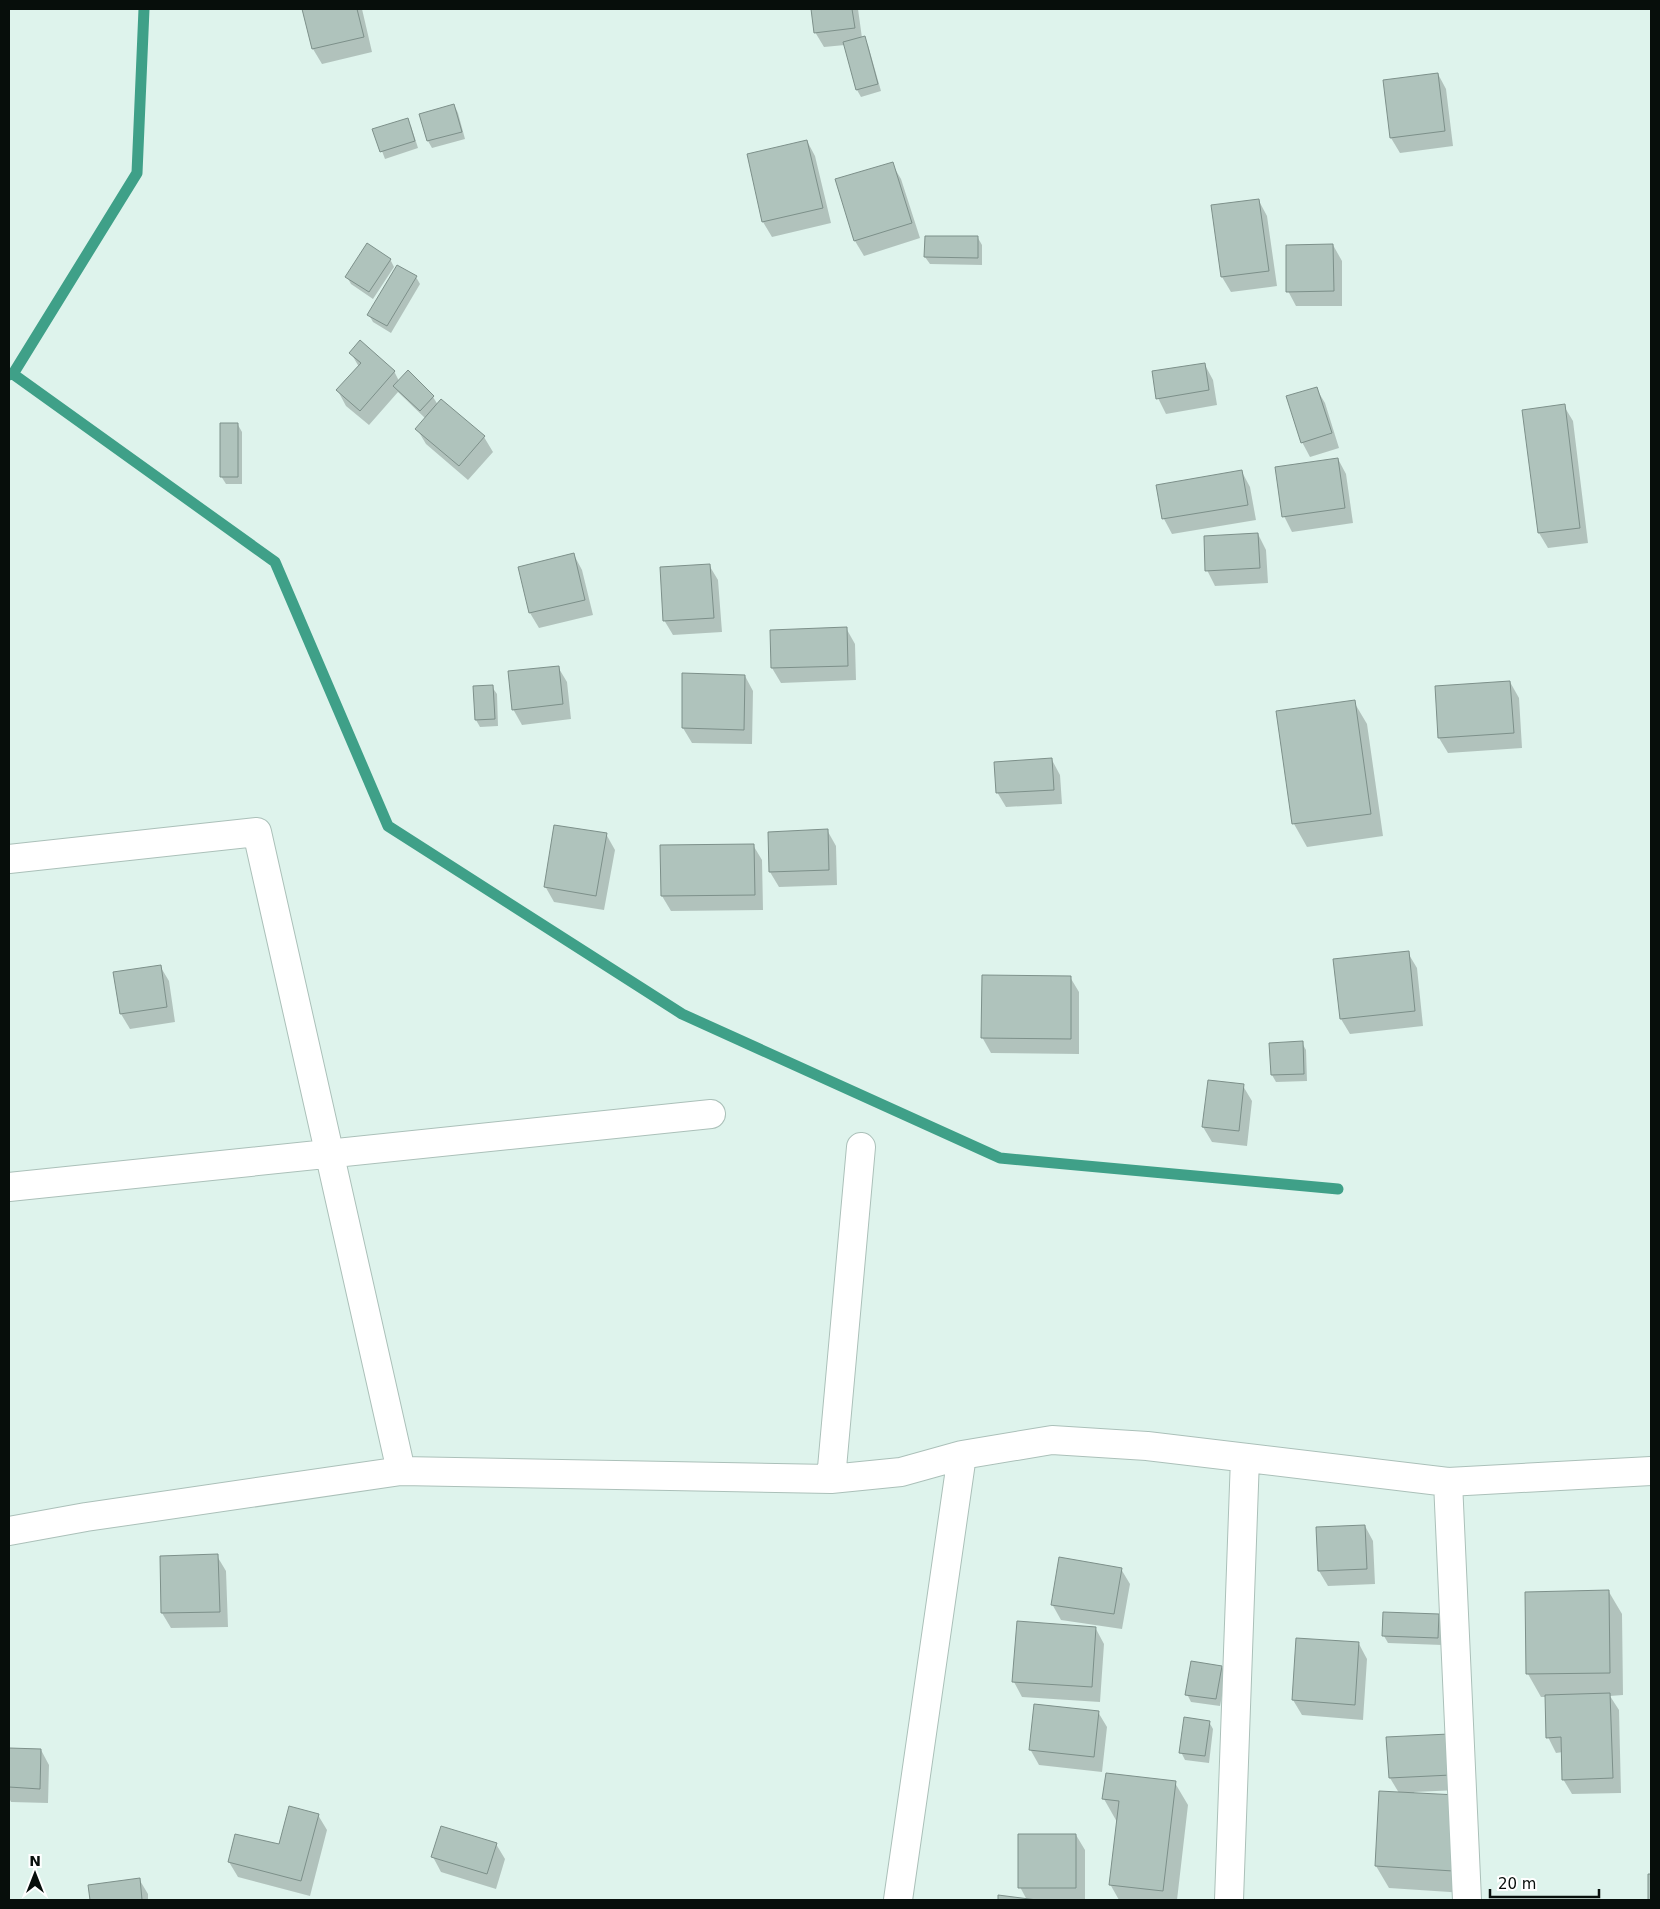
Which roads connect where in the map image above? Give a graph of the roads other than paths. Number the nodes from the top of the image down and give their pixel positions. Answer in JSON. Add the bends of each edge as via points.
{"nodes":[{"id":1,"x":9,"y":858,"type":"edge"},
{"id":2,"x":711,"y":1114,"type":"dead end"},
{"id":3,"x":861,"y":1147,"type":"dead end"},
{"id":4,"x":330,"y":1154,"type":"junction"},
{"id":5,"x":9,"y":1188,"type":"edge"},
{"id":6,"x":962,"y":1456,"type":"junction"},
{"id":7,"x":1245,"y":1458,"type":"junction"},
{"id":8,"x":401,"y":1471,"type":"junction"},
{"id":9,"x":1651,"y":1471,"type":"edge"},
{"id":10,"x":831,"y":1479,"type":"junction"},
{"id":11,"x":1448,"y":1482,"type":"junction"},
{"id":12,"x":9,"y":1531,"type":"edge"},
{"id":13,"x":898,"y":1900,"type":"edge"},
{"id":14,"x":1229,"y":1900,"type":"edge"},
{"id":15,"x":1467,"y":1900,"type":"edge"}],
"edges":[{"from":1,"to":4,"type":"street","via":[[257,832]]},
{"from":2,"to":4,"type":"street"},
{"from":3,"to":10,"type":"street"},
{"from":4,"to":5,"type":"street"},
{"from":4,"to":8,"type":"street"},
{"from":6,"to":7,"type":"street","via":[[1052,1440],[1147,1446]]},
{"from":6,"to":10,"type":"street","via":[[901,1472]]},
{"from":6,"to":13,"type":"street"},
{"from":7,"to":11,"type":"street"},
{"from":7,"to":14,"type":"street"},
{"from":8,"to":10,"type":"street"},
{"from":8,"to":12,"type":"street"},
{"from":9,"to":11,"type":"street"},
{"from":11,"to":15,"type":"street"}]}
